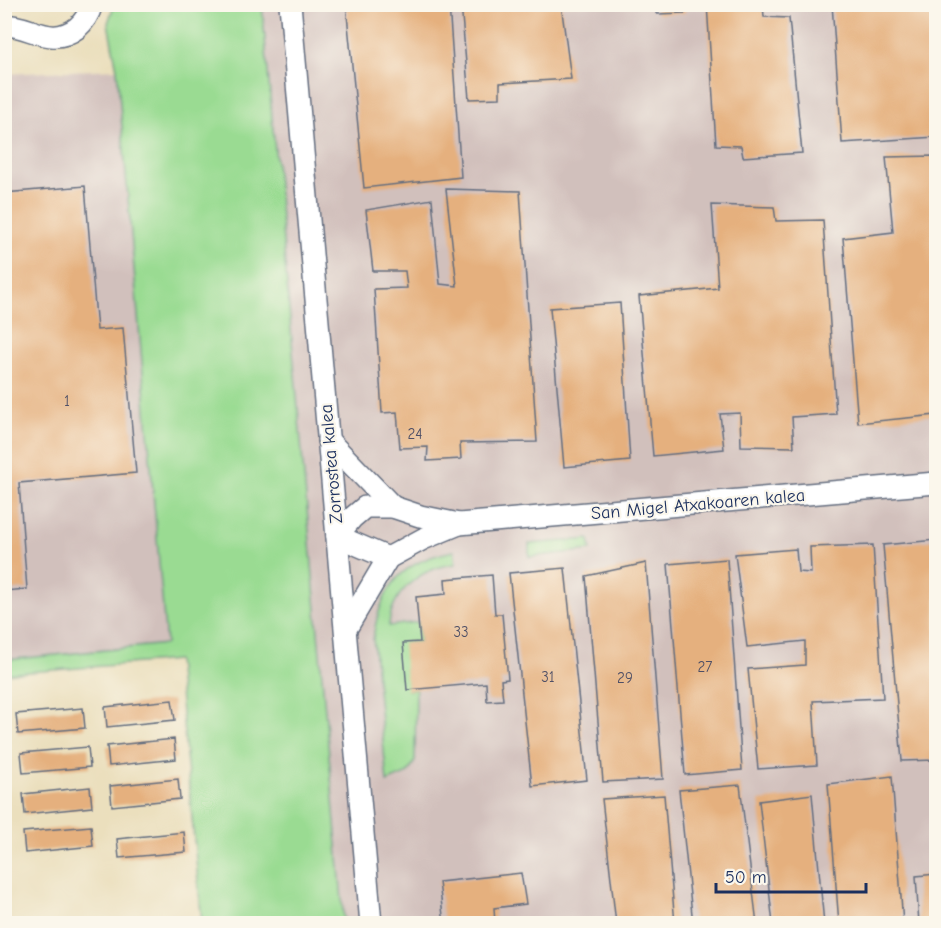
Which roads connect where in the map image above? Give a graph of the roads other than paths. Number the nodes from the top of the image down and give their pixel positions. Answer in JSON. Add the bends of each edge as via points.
{"nodes":[{"id":1,"x":92,"y":4,"type":"edge"},
{"id":2,"x":290,"y":4,"type":"edge"},
{"id":3,"x":4,"y":25,"type":"edge"},
{"id":4,"x":328,"y":441,"type":"junction"},
{"id":5,"x":936,"y":483,"type":"edge"},
{"id":6,"x":393,"y":507,"type":"junction"},
{"id":7,"x":459,"y":524,"type":"junction"},
{"id":8,"x":337,"y":536,"type":"junction"},
{"id":9,"x":388,"y":558,"type":"junction"},
{"id":10,"x":346,"y":629,"type":"junction"},
{"id":11,"x":371,"y":924,"type":"edge"}],
"edges":[{"from":1,"to":3,"type":"street","via":[[80,25],[66,36],[46,36],[16,25]]},
{"from":2,"to":4,"type":"street","name":"Zorrostea kalea"},
{"from":4,"to":6,"type":"street","name":"San Migel Atxakoaren kalea"},
{"from":4,"to":8,"type":"street","name":"Zorrostea kalea"},
{"from":5,"to":7,"type":"street","name":"San Migel Atxakoaren kalea"},
{"from":6,"to":7,"type":"street","name":"San Migel Atxakoaren kalea"},
{"from":6,"to":8,"type":"street","name":"San Migel Atxakoaren kalea","via":[[365,507]]},
{"from":7,"to":9,"type":"street","name":"San Migel Atxakoaren kalea"},
{"from":8,"to":9,"type":"street"},
{"from":8,"to":10,"type":"street","name":"Zorrostea kalea"},
{"from":9,"to":10,"type":"street"},
{"from":10,"to":11,"type":"street","name":"Zorrostea kalea"}]}
